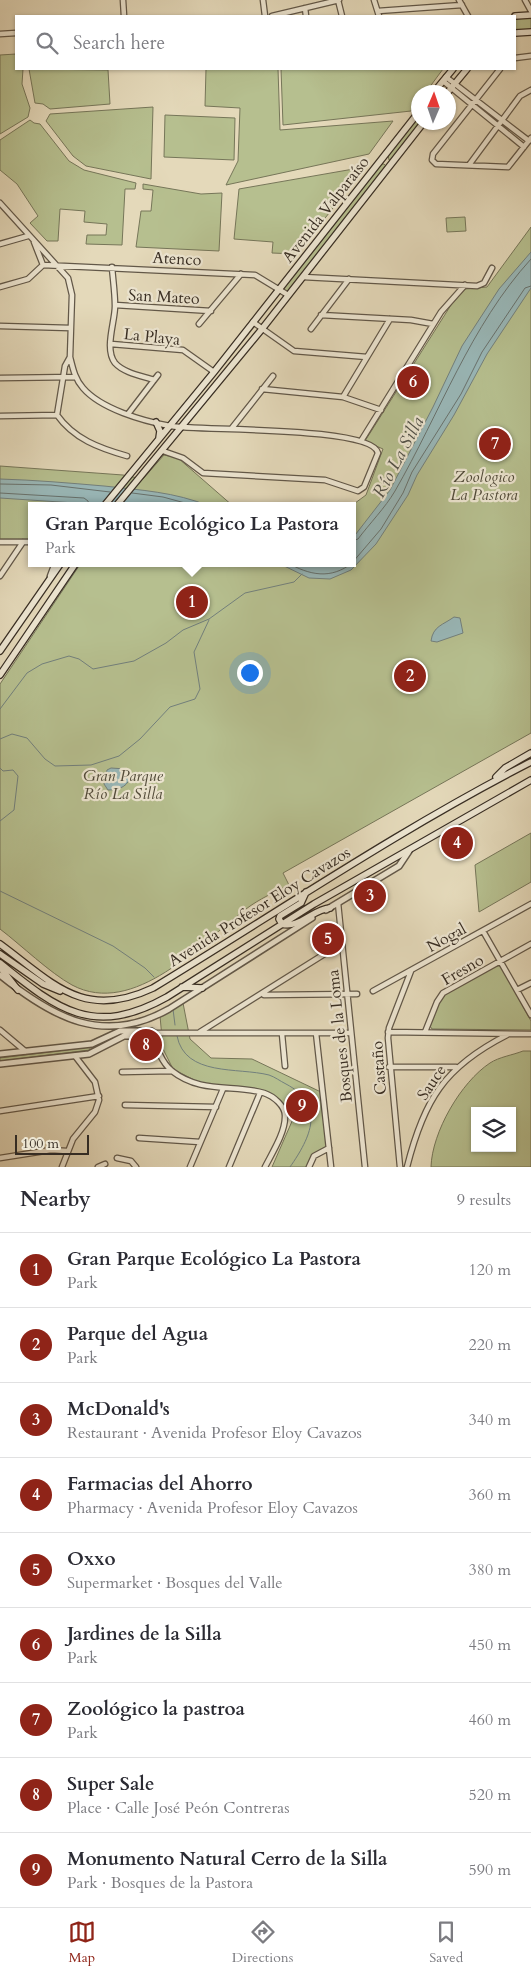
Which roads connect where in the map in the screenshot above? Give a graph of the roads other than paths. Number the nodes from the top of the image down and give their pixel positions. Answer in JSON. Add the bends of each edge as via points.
{"nodes":[{"id":1,"x":123,"y":0,"type":"edge"},
{"id":2,"x":263,"y":0,"type":"edge"},
{"id":3,"x":339,"y":0,"type":"edge"},
{"id":4,"x":374,"y":0,"type":"edge"},
{"id":5,"x":459,"y":0,"type":"edge"},
{"id":6,"x":525,"y":0,"type":"edge"},
{"id":7,"x":462,"y":5,"type":"junction"},
{"id":8,"x":305,"y":8,"type":"junction"},
{"id":9,"x":378,"y":11,"type":"junction"},
{"id":10,"x":531,"y":11,"type":"edge"},
{"id":11,"x":124,"y":15,"type":"edge"},
{"id":12,"x":265,"y":15,"type":"edge"},
{"id":13,"x":276,"y":15,"type":"edge"},
{"id":14,"x":306,"y":15,"type":"edge"},
{"id":15,"x":342,"y":15,"type":"edge"},
{"id":16,"x":379,"y":15,"type":"edge"},
{"id":17,"x":469,"y":15,"type":"edge"},
{"id":18,"x":516,"y":16,"type":"edge"},
{"id":19,"x":531,"y":16,"type":"edge"},
{"id":20,"x":531,"y":32,"type":"edge"},
{"id":21,"x":15,"y":33,"type":"edge"},
{"id":22,"x":516,"y":33,"type":"edge"},
{"id":23,"x":0,"y":34,"type":"edge"},
{"id":24,"x":531,"y":56,"type":"edge"},
{"id":25,"x":516,"y":58,"type":"edge"},
{"id":26,"x":452,"y":70,"type":"edge"},
{"id":27,"x":466,"y":70,"type":"edge"},
{"id":28,"x":499,"y":70,"type":"edge"},
{"id":29,"x":445,"y":79,"type":"junction"},
{"id":30,"x":440,"y":85,"type":"edge"},
{"id":31,"x":450,"y":85,"type":"edge"},
{"id":32,"x":454,"y":85,"type":"edge"},
{"id":33,"x":456,"y":90,"type":"edge"},
{"id":34,"x":531,"y":90,"type":"edge"},
{"id":35,"x":456,"y":92,"type":"edge"},
{"id":36,"x":476,"y":101,"type":"junction"},
{"id":37,"x":472,"y":106,"type":"junction"},
{"id":38,"x":502,"y":121,"type":"junction"},
{"id":39,"x":411,"y":122,"type":"edge"},
{"id":40,"x":498,"y":126,"type":"junction"},
{"id":41,"x":418,"y":130,"type":"edge"},
{"id":42,"x":530,"y":140,"type":"edge"},
{"id":43,"x":524,"y":147,"type":"junction"},
{"id":44,"x":470,"y":165,"type":"junction"},
{"id":45,"x":0,"y":203,"type":"edge"},
{"id":46,"x":28,"y":236,"type":"junction"},
{"id":47,"x":34,"y":242,"type":"junction"},
{"id":48,"x":0,"y":244,"type":"edge"},
{"id":49,"x":43,"y":265,"type":"junction"},
{"id":50,"x":59,"y":266,"type":"junction"},
{"id":51,"x":112,"y":268,"type":"junction"},
{"id":52,"x":492,"y":268,"type":"dead end"},
{"id":53,"x":241,"y":274,"type":"junction"},
{"id":54,"x":303,"y":277,"type":"junction"},
{"id":55,"x":349,"y":279,"type":"junction"},
{"id":56,"x":465,"y":285,"type":"junction"},
{"id":57,"x":0,"y":287,"type":"edge"},
{"id":58,"x":279,"y":289,"type":"junction"},
{"id":59,"x":288,"y":295,"type":"junction"},
{"id":60,"x":115,"y":306,"type":"junction"},
{"id":61,"x":211,"y":311,"type":"junction"},
{"id":62,"x":321,"y":315,"type":"junction"},
{"id":63,"x":390,"y":319,"type":"junction"},
{"id":64,"x":253,"y":322,"type":"junction"},
{"id":65,"x":199,"y":324,"type":"dead end"},
{"id":66,"x":433,"y":324,"type":"junction"},
{"id":67,"x":0,"y":326,"type":"edge"},
{"id":68,"x":70,"y":328,"type":"junction"},
{"id":69,"x":311,"y":328,"type":"dead end"},
{"id":70,"x":262,"y":330,"type":"junction"},
{"id":71,"x":111,"y":344,"type":"junction"},
{"id":72,"x":70,"y":357,"type":"junction"},
{"id":73,"x":368,"y":357,"type":"junction"},
{"id":74,"x":214,"y":372,"type":"junction"},
{"id":75,"x":158,"y":375,"type":"dead end"},
{"id":76,"x":75,"y":376,"type":"junction"},
{"id":77,"x":273,"y":376,"type":"dead end"},
{"id":78,"x":0,"y":378,"type":"edge"},
{"id":79,"x":63,"y":378,"type":"junction"},
{"id":80,"x":154,"y":380,"type":"junction"},
{"id":81,"x":262,"y":389,"type":"junction"},
{"id":82,"x":343,"y":396,"type":"junction"},
{"id":83,"x":380,"y":410,"type":"junction"},
{"id":84,"x":128,"y":414,"type":"junction"},
{"id":85,"x":58,"y":415,"type":"junction"},
{"id":86,"x":0,"y":416,"type":"edge"},
{"id":87,"x":156,"y":422,"type":"junction"},
{"id":88,"x":170,"y":426,"type":"junction"},
{"id":89,"x":183,"y":426,"type":"junction"},
{"id":90,"x":232,"y":428,"type":"junction"},
{"id":91,"x":159,"y":438,"type":"junction"},
{"id":92,"x":361,"y":441,"type":"junction"},
{"id":93,"x":163,"y":451,"type":"junction"},
{"id":94,"x":126,"y":456,"type":"dead end"},
{"id":95,"x":107,"y":502,"type":"edge"},
{"id":96,"x":119,"y":502,"type":"edge"},
{"id":97,"x":0,"y":542,"type":"edge"},
{"id":98,"x":24,"y":542,"type":"junction"},
{"id":99,"x":28,"y":542,"type":"edge"},
{"id":100,"x":54,"y":567,"type":"edge"},
{"id":101,"x":58,"y":567,"type":"edge"},
{"id":102,"x":73,"y":567,"type":"edge"},
{"id":103,"x":0,"y":576,"type":"edge"},
{"id":104,"x":50,"y":580,"type":"junction"},
{"id":105,"x":0,"y":651,"type":"edge"},
{"id":106,"x":0,"y":675,"type":"edge"},
{"id":107,"x":531,"y":753,"type":"edge"},
{"id":108,"x":531,"y":762,"type":"edge"},
{"id":109,"x":531,"y":780,"type":"edge"},
{"id":110,"x":491,"y":782,"type":"junction"},
{"id":111,"x":409,"y":851,"type":"junction"},
{"id":112,"x":306,"y":892,"type":"junction"},
{"id":113,"x":338,"y":903,"type":"junction"},
{"id":114,"x":531,"y":904,"type":"edge"},
{"id":115,"x":330,"y":908,"type":"junction"},
{"id":116,"x":282,"y":924,"type":"junction"},
{"id":117,"x":483,"y":931,"type":"junction"},
{"id":118,"x":342,"y":943,"type":"junction"},
{"id":119,"x":0,"y":944,"type":"edge"},
{"id":120,"x":531,"y":944,"type":"edge"},
{"id":121,"x":0,"y":954,"type":"edge"},
{"id":122,"x":501,"y":961,"type":"junction"},
{"id":123,"x":0,"y":963,"type":"edge"},
{"id":124,"x":0,"y":967,"type":"edge"},
{"id":125,"x":411,"y":971,"type":"junction"},
{"id":126,"x":0,"y":975,"type":"edge"},
{"id":127,"x":531,"y":983,"type":"edge"},
{"id":128,"x":182,"y":987,"type":"junction"},
{"id":129,"x":202,"y":988,"type":"junction"},
{"id":130,"x":18,"y":990,"type":"junction"},
{"id":131,"x":517,"y":990,"type":"junction"},
{"id":132,"x":373,"y":991,"type":"dead end"},
{"id":133,"x":66,"y":993,"type":"junction"},
{"id":134,"x":347,"y":994,"type":"junction"},
{"id":135,"x":357,"y":994,"type":"dead end"},
{"id":136,"x":263,"y":995,"type":"junction"},
{"id":137,"x":531,"y":1015,"type":"edge"},
{"id":138,"x":139,"y":1023,"type":"junction"},
{"id":139,"x":101,"y":1026,"type":"junction"},
{"id":140,"x":0,"y":1030,"type":"edge"},
{"id":141,"x":142,"y":1030,"type":"junction"},
{"id":142,"x":200,"y":1032,"type":"junction"},
{"id":143,"x":388,"y":1032,"type":"junction"},
{"id":144,"x":425,"y":1032,"type":"junction"},
{"id":145,"x":316,"y":1033,"type":"junction"},
{"id":146,"x":351,"y":1033,"type":"junction"},
{"id":147,"x":154,"y":1034,"type":"junction"},
{"id":148,"x":282,"y":1034,"type":"junction"},
{"id":149,"x":531,"y":1034,"type":"edge"},
{"id":150,"x":507,"y":1035,"type":"junction"},
{"id":151,"x":105,"y":1039,"type":"junction"},
{"id":152,"x":92,"y":1044,"type":"junction"},
{"id":153,"x":25,"y":1051,"type":"junction"},
{"id":154,"x":94,"y":1052,"type":"junction"},
{"id":155,"x":0,"y":1054,"type":"edge"},
{"id":156,"x":75,"y":1056,"type":"junction"},
{"id":157,"x":0,"y":1064,"type":"edge"},
{"id":158,"x":285,"y":1066,"type":"dead end"},
{"id":159,"x":389,"y":1067,"type":"junction"},
{"id":160,"x":456,"y":1067,"type":"junction"},
{"id":161,"x":172,"y":1071,"type":"junction"},
{"id":162,"x":122,"y":1072,"type":"dead end"},
{"id":163,"x":223,"y":1089,"type":"junction"},
{"id":164,"x":260,"y":1093,"type":"junction"},
{"id":165,"x":99,"y":1096,"type":"junction"},
{"id":166,"x":125,"y":1105,"type":"dead end"},
{"id":167,"x":216,"y":1107,"type":"junction"},
{"id":168,"x":0,"y":1111,"type":"edge"},
{"id":169,"x":139,"y":1138,"type":"dead end"},
{"id":170,"x":200,"y":1142,"type":"junction"},
{"id":171,"x":329,"y":1148,"type":"junction"},
{"id":172,"x":67,"y":1151,"type":"junction"},
{"id":173,"x":0,"y":1158,"type":"edge"},
{"id":174,"x":117,"y":1158,"type":"dead end"},
{"id":175,"x":105,"y":1164,"type":"dead end"},
{"id":176,"x":62,"y":1167,"type":"edge"},
{"id":177,"x":98,"y":1167,"type":"edge"},
{"id":178,"x":136,"y":1167,"type":"edge"},
{"id":179,"x":190,"y":1167,"type":"edge"},
{"id":180,"x":229,"y":1167,"type":"edge"},
{"id":181,"x":266,"y":1167,"type":"edge"},
{"id":182,"x":309,"y":1167,"type":"edge"},
{"id":183,"x":331,"y":1167,"type":"edge"},
{"id":184,"x":365,"y":1167,"type":"edge"},
{"id":185,"x":400,"y":1167,"type":"edge"},
{"id":186,"x":407,"y":1167,"type":"edge"}],
"edges":[{"from":1,"to":11,"type":"street"},
{"from":2,"to":12,"type":"street"},
{"from":3,"to":8,"type":"street"},
{"from":3,"to":15,"type":"street"},
{"from":4,"to":9,"type":"street"},
{"from":5,"to":7,"type":"street"},
{"from":6,"to":10,"type":"street"},
{"from":7,"to":9,"type":"street"},
{"from":7,"to":17,"type":"street"},
{"from":8,"to":13,"type":"street"},
{"from":8,"to":14,"type":"street"},
{"from":9,"to":16,"type":"street"},
{"from":18,"to":19,"type":"main road"},
{"from":20,"to":22,"type":"main road"},
{"from":21,"to":23,"type":"street"},
{"from":24,"to":25,"type":"street"},
{"from":26,"to":29,"type":"main road"},
{"from":27,"to":32,"type":"main road"},
{"from":28,"to":36,"type":"street"},
{"from":29,"to":30,"type":"main road"},
{"from":29,"to":31,"type":"street"},
{"from":33,"to":36,"type":"street"},
{"from":34,"to":38,"type":"street","via":[[523,93]]},
{"from":35,"to":37,"type":"street"},
{"from":36,"to":37,"type":"street"},
{"from":36,"to":38,"type":"street"},
{"from":37,"to":40,"type":"street"},
{"from":37,"to":44,"type":"street","via":[[433,154],[432,160],[436,164]]},
{"from":38,"to":40,"type":"street"},
{"from":38,"to":42,"type":"street"},
{"from":39,"to":58,"type":"main road","name":"Avenida Valparaíso"},
{"from":40,"to":43,"type":"street"},
{"from":40,"to":44,"type":"street"},
{"from":41,"to":54,"type":"main road","name":"Avenida Valparaíso"},
{"from":42,"to":43,"type":"street"},
{"from":43,"to":44,"type":"street","via":[[508,167]]},
{"from":45,"to":46,"type":"street"},
{"from":46,"to":47,"type":"street"},
{"from":46,"to":48,"type":"street"},
{"from":47,"to":49,"type":"street"},
{"from":47,"to":50,"type":"street"},
{"from":49,"to":50,"type":"street","name":"Atenco"},
{"from":49,"to":57,"type":"street","via":[[28,279]]},
{"from":50,"to":51,"type":"street","name":"Atenco"},
{"from":50,"to":68,"type":"street","via":[[71,286]]},
{"from":51,"to":53,"type":"street","name":"Atenco"},
{"from":51,"to":60,"type":"street"},
{"from":52,"to":56,"type":"street","via":[[483,284]]},
{"from":53,"to":58,"type":"street","name":"Atenco","via":[[255,275]]},
{"from":53,"to":61,"type":"street"},
{"from":54,"to":55,"type":"street"},
{"from":54,"to":59,"type":"main road","name":"Avenida Valparaíso"},
{"from":55,"to":56,"type":"street"},
{"from":55,"to":62,"type":"street"},
{"from":56,"to":66,"type":"street"},
{"from":58,"to":59,"type":"street","name":"Atenco"},
{"from":58,"to":64,"type":"main road","name":"Avenida Valparaíso"},
{"from":59,"to":70,"type":"main road","name":"Avenida Valparaíso"},
{"from":60,"to":61,"type":"street","name":"San Mateo"},
{"from":60,"to":71,"type":"street"},
{"from":61,"to":65,"type":"street"},
{"from":62,"to":63,"type":"street"},
{"from":62,"to":69,"type":"street"},
{"from":63,"to":66,"type":"street"},
{"from":63,"to":73,"type":"street"},
{"from":64,"to":70,"type":"street"},
{"from":64,"to":74,"type":"main road","name":"Avenida Valparaíso"},
{"from":66,"to":83,"type":"street"},
{"from":67,"to":68,"type":"street"},
{"from":68,"to":72,"type":"street"},
{"from":70,"to":73,"type":"street","via":[[294,351]]},
{"from":70,"to":89,"type":"main road","name":"Avenida Valparaíso"},
{"from":71,"to":74,"type":"street","name":"La Playa","via":[[183,350]]},
{"from":71,"to":80,"type":"street","via":[[113,359],[119,366]]},
{"from":72,"to":76,"type":"street"},
{"from":72,"to":79,"type":"street","via":[[65,364]]},
{"from":73,"to":82,"type":"street"},
{"from":74,"to":88,"type":"main road","name":"Avenida Valparaíso"},
{"from":75,"to":80,"type":"street"},
{"from":76,"to":79,"type":"street"},
{"from":76,"to":84,"type":"street","via":[[84,389],[102,403]]},
{"from":77,"to":81,"type":"street"},
{"from":78,"to":79,"type":"street"},
{"from":79,"to":85,"type":"street"},
{"from":80,"to":84,"type":"street"},
{"from":81,"to":82,"type":"street"},
{"from":81,"to":90,"type":"street"},
{"from":82,"to":83,"type":"street"},
{"from":83,"to":92,"type":"street"},
{"from":84,"to":87,"type":"street"},
{"from":85,"to":86,"type":"street"},
{"from":85,"to":94,"type":"street","via":[[74,434],[91,444]]},
{"from":87,"to":88,"type":"street"},
{"from":87,"to":91,"type":"main road"},
{"from":88,"to":89,"type":"street"},
{"from":88,"to":91,"type":"main road","name":"Avenida Valparaíso"},
{"from":89,"to":90,"type":"street"},
{"from":89,"to":93,"type":"main road","name":"Avenida Valparaíso"},
{"from":90,"to":92,"type":"street","via":[[317,434]]},
{"from":91,"to":95,"type":"main road","name":"Avenida Valparaíso"},
{"from":92,"to":93,"type":"street","via":[[378,450],[361,490],[315,478],[203,473],[183,458]]},
{"from":93,"to":96,"type":"main road","name":"Avenida Valparaíso"},
{"from":97,"to":98,"type":"street"},
{"from":98,"to":99,"type":"street"},
{"from":98,"to":103,"type":"street"},
{"from":100,"to":104,"type":"street"},
{"from":101,"to":104,"type":"main road"},
{"from":102,"to":106,"type":"main road"},
{"from":104,"to":105,"type":"main road"},
{"from":107,"to":110,"type":"main road","via":[[505,768]]},
{"from":108,"to":110,"type":"main road","name":"Avenida Profesor Eloy Cavazos"},
{"from":109,"to":111,"type":"main road","name":"Avenida Profesor Eloy Cavazos"},
{"from":110,"to":112,"type":"main road","name":"Avenida Profesor Eloy Cavazos"},
{"from":111,"to":113,"type":"street","via":[[399,866]]},
{"from":111,"to":116,"type":"main road","name":"Avenida Profesor Eloy Cavazos"},
{"from":112,"to":116,"type":"main road","via":[[301,903],[280,916]]},
{"from":112,"to":133,"type":"main road","name":"Avenida Profesor Eloy Cavazos","via":[[141,994],[124,1000],[103,1001]]},
{"from":113,"to":115,"type":"street"},
{"from":113,"to":118,"type":"street","name":"Bosques de la Loma"},
{"from":114,"to":117,"type":"street","name":"Nogal"},
{"from":115,"to":116,"type":"main road","via":[[317,910],[294,924]]},
{"from":115,"to":129,"type":"street"},
{"from":116,"to":128,"type":"main road","name":"Avenida Profesor Eloy Cavazos"},
{"from":117,"to":122,"type":"street"},
{"from":117,"to":125,"type":"street","name":"Nogal"},
{"from":118,"to":134,"type":"street","name":"Bosques de la Loma"},
{"from":118,"to":136,"type":"street"},
{"from":119,"to":133,"type":"main road","name":"Avenida Profesor Eloy Cavazos"},
{"from":120,"to":122,"type":"street","name":"Fresno"},
{"from":121,"to":133,"type":"main road","via":[[43,984]]},
{"from":122,"to":131,"type":"street"},
{"from":122,"to":144,"type":"street","name":"Fresno","via":[[443,993]]},
{"from":123,"to":128,"type":"main road","name":"Avenida Profesor Eloy Cavazos","via":[[53,1004],[99,1018],[142,1009]]},
{"from":124,"to":130,"type":"main road"},
{"from":125,"to":132,"type":"street","name":"Nogal"},
{"from":125,"to":143,"type":"street","name":"Castaño"},
{"from":126,"to":130,"type":"street"},
{"from":127,"to":131,"type":"street"},
{"from":128,"to":129,"type":"main road"},
{"from":129,"to":138,"type":"street"},
{"from":130,"to":139,"type":"street","via":[[65,1018]]},
{"from":131,"to":137,"type":"street"},
{"from":134,"to":135,"type":"street"},
{"from":134,"to":136,"type":"street"},
{"from":134,"to":146,"type":"street","name":"Bosques de la Loma"},
{"from":136,"to":142,"type":"street"},
{"from":138,"to":139,"type":"street"},
{"from":138,"to":141,"type":"street"},
{"from":139,"to":151,"type":"street","via":[[106,1032]]},
{"from":140,"to":153,"type":"street"},
{"from":141,"to":147,"type":"street"},
{"from":141,"to":151,"type":"street","via":[[120,1031]]},
{"from":142,"to":147,"type":"street"},
{"from":142,"to":148,"type":"street"},
{"from":143,"to":144,"type":"street"},
{"from":143,"to":159,"type":"street","name":"Castaño"},
{"from":144,"to":150,"type":"street"},
{"from":145,"to":146,"type":"street"},
{"from":145,"to":148,"type":"street"},
{"from":145,"to":171,"type":"street"},
{"from":146,"to":184,"type":"street","name":"Bosques de la Loma"},
{"from":147,"to":154,"type":"street","via":[[119,1036]]},
{"from":147,"to":161,"type":"street","via":[[161,1056]]},
{"from":148,"to":158,"type":"street"},
{"from":149,"to":150,"type":"street"},
{"from":150,"to":160,"type":"street","name":"Sauce"},
{"from":151,"to":152,"type":"street"},
{"from":152,"to":153,"type":"street"},
{"from":152,"to":154,"type":"street"},
{"from":153,"to":155,"type":"street"},
{"from":154,"to":156,"type":"street"},
{"from":156,"to":157,"type":"street"},
{"from":156,"to":165,"type":"street","via":[[96,1082]]},
{"from":159,"to":160,"type":"street"},
{"from":159,"to":185,"type":"street","name":"Castaño"},
{"from":160,"to":186,"type":"street","name":"Sauce","via":[[418,1128]]},
{"from":161,"to":162,"type":"street"},
{"from":161,"to":163,"type":"street","via":[[200,1084]]},
{"from":163,"to":164,"type":"street"},
{"from":163,"to":167,"type":"street"},
{"from":164,"to":180,"type":"street"},
{"from":164,"to":181,"type":"street","via":[[280,1105],[285,1114]]},
{"from":165,"to":168,"type":"street"},
{"from":165,"to":172,"type":"street","via":[[95,1112]]},
{"from":166,"to":167,"type":"street"},
{"from":167,"to":170,"type":"street"},
{"from":169,"to":170,"type":"street"},
{"from":170,"to":179,"type":"street"},
{"from":171,"to":182,"type":"street","via":[[314,1156]]},
{"from":171,"to":183,"type":"street"},
{"from":172,"to":173,"type":"street","via":[[52,1150]]},
{"from":172,"to":176,"type":"street"},
{"from":174,"to":178,"type":"street","via":[[131,1161]]},
{"from":175,"to":177,"type":"street"}]}
